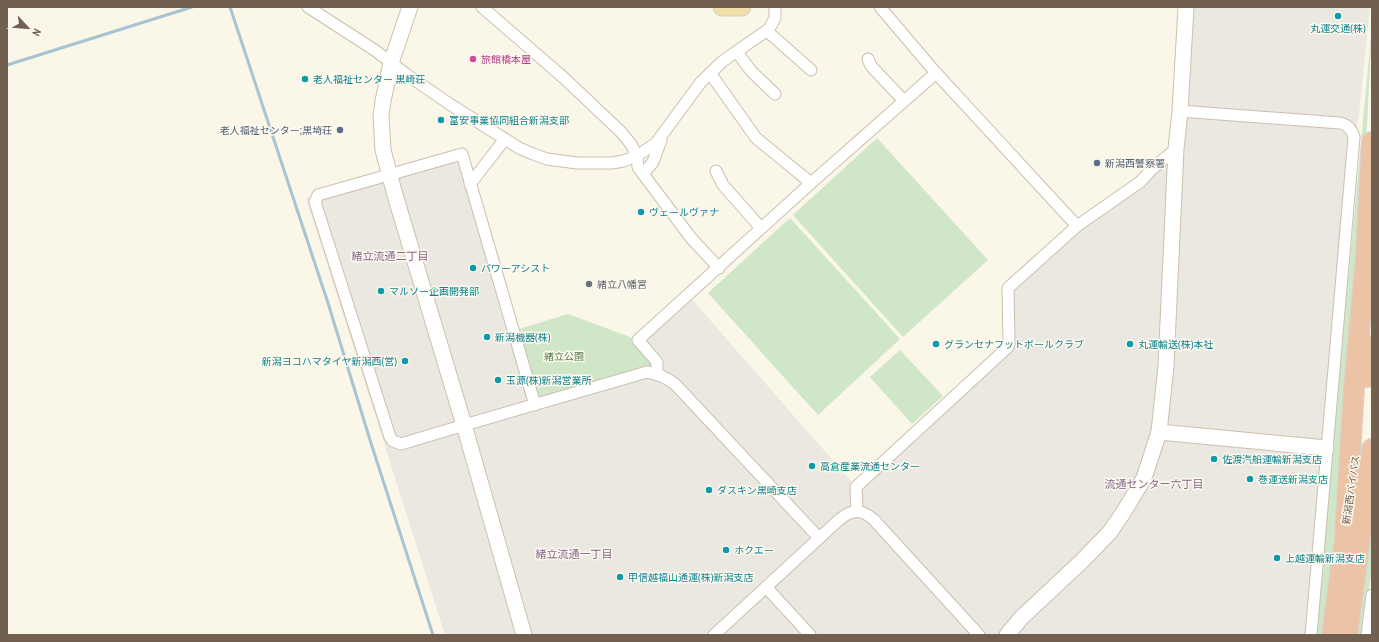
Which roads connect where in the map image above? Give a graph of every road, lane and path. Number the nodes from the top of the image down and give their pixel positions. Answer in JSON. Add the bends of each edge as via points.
{"nodes":[{"id":1,"x":308,"y":7,"type":"edge"},
{"id":2,"x":410,"y":7,"type":"edge"},
{"id":3,"x":482,"y":7,"type":"edge"},
{"id":4,"x":722,"y":7,"type":"edge"},
{"id":5,"x":742,"y":7,"type":"edge"},
{"id":6,"x":775,"y":7,"type":"edge"},
{"id":7,"x":880,"y":7,"type":"edge"},
{"id":8,"x":1186,"y":7,"type":"edge"},
{"id":9,"x":767,"y":31,"type":"junction"},
{"id":10,"x":737,"y":52,"type":"junction"},
{"id":11,"x":868,"y":59,"type":"dead end"},
{"id":12,"x":392,"y":63,"type":"junction"},
{"id":13,"x":811,"y":70,"type":"dead end"},
{"id":14,"x":710,"y":73,"type":"junction"},
{"id":15,"x":936,"y":73,"type":"junction"},
{"id":16,"x":775,"y":94,"type":"dead end"},
{"id":17,"x":904,"y":101,"type":"junction"},
{"id":18,"x":1180,"y":111,"type":"junction"},
{"id":19,"x":663,"y":136,"type":"junction"},
{"id":20,"x":504,"y":139,"type":"junction"},
{"id":21,"x":1372,"y":142,"type":"edge"},
{"id":22,"x":1176,"y":149,"type":"junction"},
{"id":23,"x":637,"y":156,"type":"junction"},
{"id":24,"x":716,"y":171,"type":"dead end"},
{"id":25,"x":390,"y":174,"type":"junction"},
{"id":26,"x":643,"y":174,"type":"junction"},
{"id":27,"x":811,"y":183,"type":"junction"},
{"id":28,"x":470,"y":184,"type":"junction"},
{"id":29,"x":1077,"y":226,"type":"junction"},
{"id":30,"x":761,"y":228,"type":"junction"},
{"id":31,"x":719,"y":268,"type":"junction"},
{"id":32,"x":1372,"y":346,"type":"edge"},
{"id":33,"x":657,"y":374,"type":"junction"},
{"id":34,"x":534,"y":405,"type":"junction"},
{"id":35,"x":464,"y":425,"type":"junction"},
{"id":36,"x":1159,"y":432,"type":"junction"},
{"id":37,"x":1326,"y":448,"type":"junction"},
{"id":38,"x":1372,"y":449,"type":"edge"},
{"id":39,"x":1372,"y":473,"type":"edge"},
{"id":40,"x":858,"y":511,"type":"junction"},
{"id":41,"x":1352,"y":536,"type":"junction"},
{"id":42,"x":819,"y":538,"type":"junction"},
{"id":43,"x":766,"y":587,"type":"junction"},
{"id":44,"x":1372,"y":594,"type":"edge"},
{"id":45,"x":1370,"y":622,"type":"edge"},
{"id":46,"x":524,"y":635,"type":"edge"},
{"id":47,"x":714,"y":635,"type":"edge"},
{"id":48,"x":810,"y":635,"type":"edge"},
{"id":49,"x":979,"y":635,"type":"edge"},
{"id":50,"x":1007,"y":635,"type":"edge"},
{"id":51,"x":1311,"y":635,"type":"edge"},
{"id":52,"x":1332,"y":635,"type":"edge"},
{"id":53,"x":1347,"y":635,"type":"edge"},
{"id":54,"x":1367,"y":635,"type":"edge"}],
"edges":[{"from":1,"to":12,"type":"street"},
{"from":2,"to":12,"type":"street"},
{"from":3,"to":23,"type":"street","via":[[620,131]]},
{"from":4,"to":5,"type":"main road"},
{"from":6,"to":9,"type":"street","via":[[775,18]]},
{"from":7,"to":15,"type":"street"},
{"from":8,"to":18,"type":"street"},
{"from":9,"to":10,"type":"street"},
{"from":9,"to":13,"type":"street"},
{"from":10,"to":14,"type":"street"},
{"from":10,"to":16,"type":"street","via":[[751,71]]},
{"from":11,"to":17,"type":"street","via":[[871,66]]},
{"from":12,"to":20,"type":"street"},
{"from":12,"to":25,"type":"street","via":[[381,116],[383,150]]},
{"from":14,"to":19,"type":"street"},
{"from":14,"to":27,"type":"street","via":[[756,138]]},
{"from":15,"to":17,"type":"street"},
{"from":15,"to":29,"type":"street"},
{"from":17,"to":27,"type":"street"},
{"from":18,"to":22,"type":"street"},
{"from":18,"to":37,"type":"street","via":[[1340,123],[1345,124],[1352,132],[1354,143]]},
{"from":19,"to":23,"type":"street"},
{"from":19,"to":26,"type":"street","via":[[653,162]]},
{"from":20,"to":23,"type":"street","via":[[548,159],[577,163],[623,162]]},
{"from":20,"to":28,"type":"street"},
{"from":21,"to":41,"type":"highway","via":[[1366,258],[1354,388]]},
{"from":22,"to":29,"type":"street","via":[[1140,182]]},
{"from":22,"to":36,"type":"street","via":[[1166,366]]},
{"from":23,"to":26,"type":"street","via":[[638,167]]},
{"from":24,"to":30,"type":"street","via":[[723,186]]},
{"from":25,"to":28,"type":"street","via":[[462,154]]},
{"from":25,"to":35,"type":"street"},
{"from":25,"to":35,"type":"street","via":[[321,193],[315,202],[393,441],[401,444]]},
{"from":26,"to":31,"type":"street","via":[[691,238]]},
{"from":27,"to":30,"type":"street"},
{"from":28,"to":34,"type":"street"},
{"from":29,"to":40,"type":"street","via":[[1008,288],[1008,347],[856,487]]},
{"from":30,"to":31,"type":"street"},
{"from":31,"to":33,"type":"street","via":[[638,340],[656,362]]},
{"from":32,"to":41,"type":"highway","name":"新潟西バイパス"},
{"from":33,"to":34,"type":"street","via":[[647,372]]},
{"from":33,"to":42,"type":"street","via":[[675,384]]},
{"from":34,"to":35,"type":"street"},
{"from":35,"to":46,"type":"street"},
{"from":36,"to":37,"type":"street"},
{"from":36,"to":50,"type":"street","via":[[1144,478],[1124,514],[1082,561],[1021,618]]},
{"from":37,"to":51,"type":"street"},
{"from":38,"to":41,"type":"highway","name":"新潟西バイパス"},
{"from":39,"to":41,"type":"highway"},
{"from":40,"to":42,"type":"street","via":[[845,515]]},
{"from":40,"to":49,"type":"street","via":[[874,520]]},
{"from":41,"to":52,"type":"highway","name":"新潟西バイパス"},
{"from":41,"to":53,"type":"highway","name":"新潟西バイパス"},
{"from":42,"to":43,"type":"street"},
{"from":43,"to":47,"type":"street"},
{"from":43,"to":48,"type":"street"},
{"from":44,"to":45,"type":"street"},
{"from":45,"to":54,"type":"street"}]}
